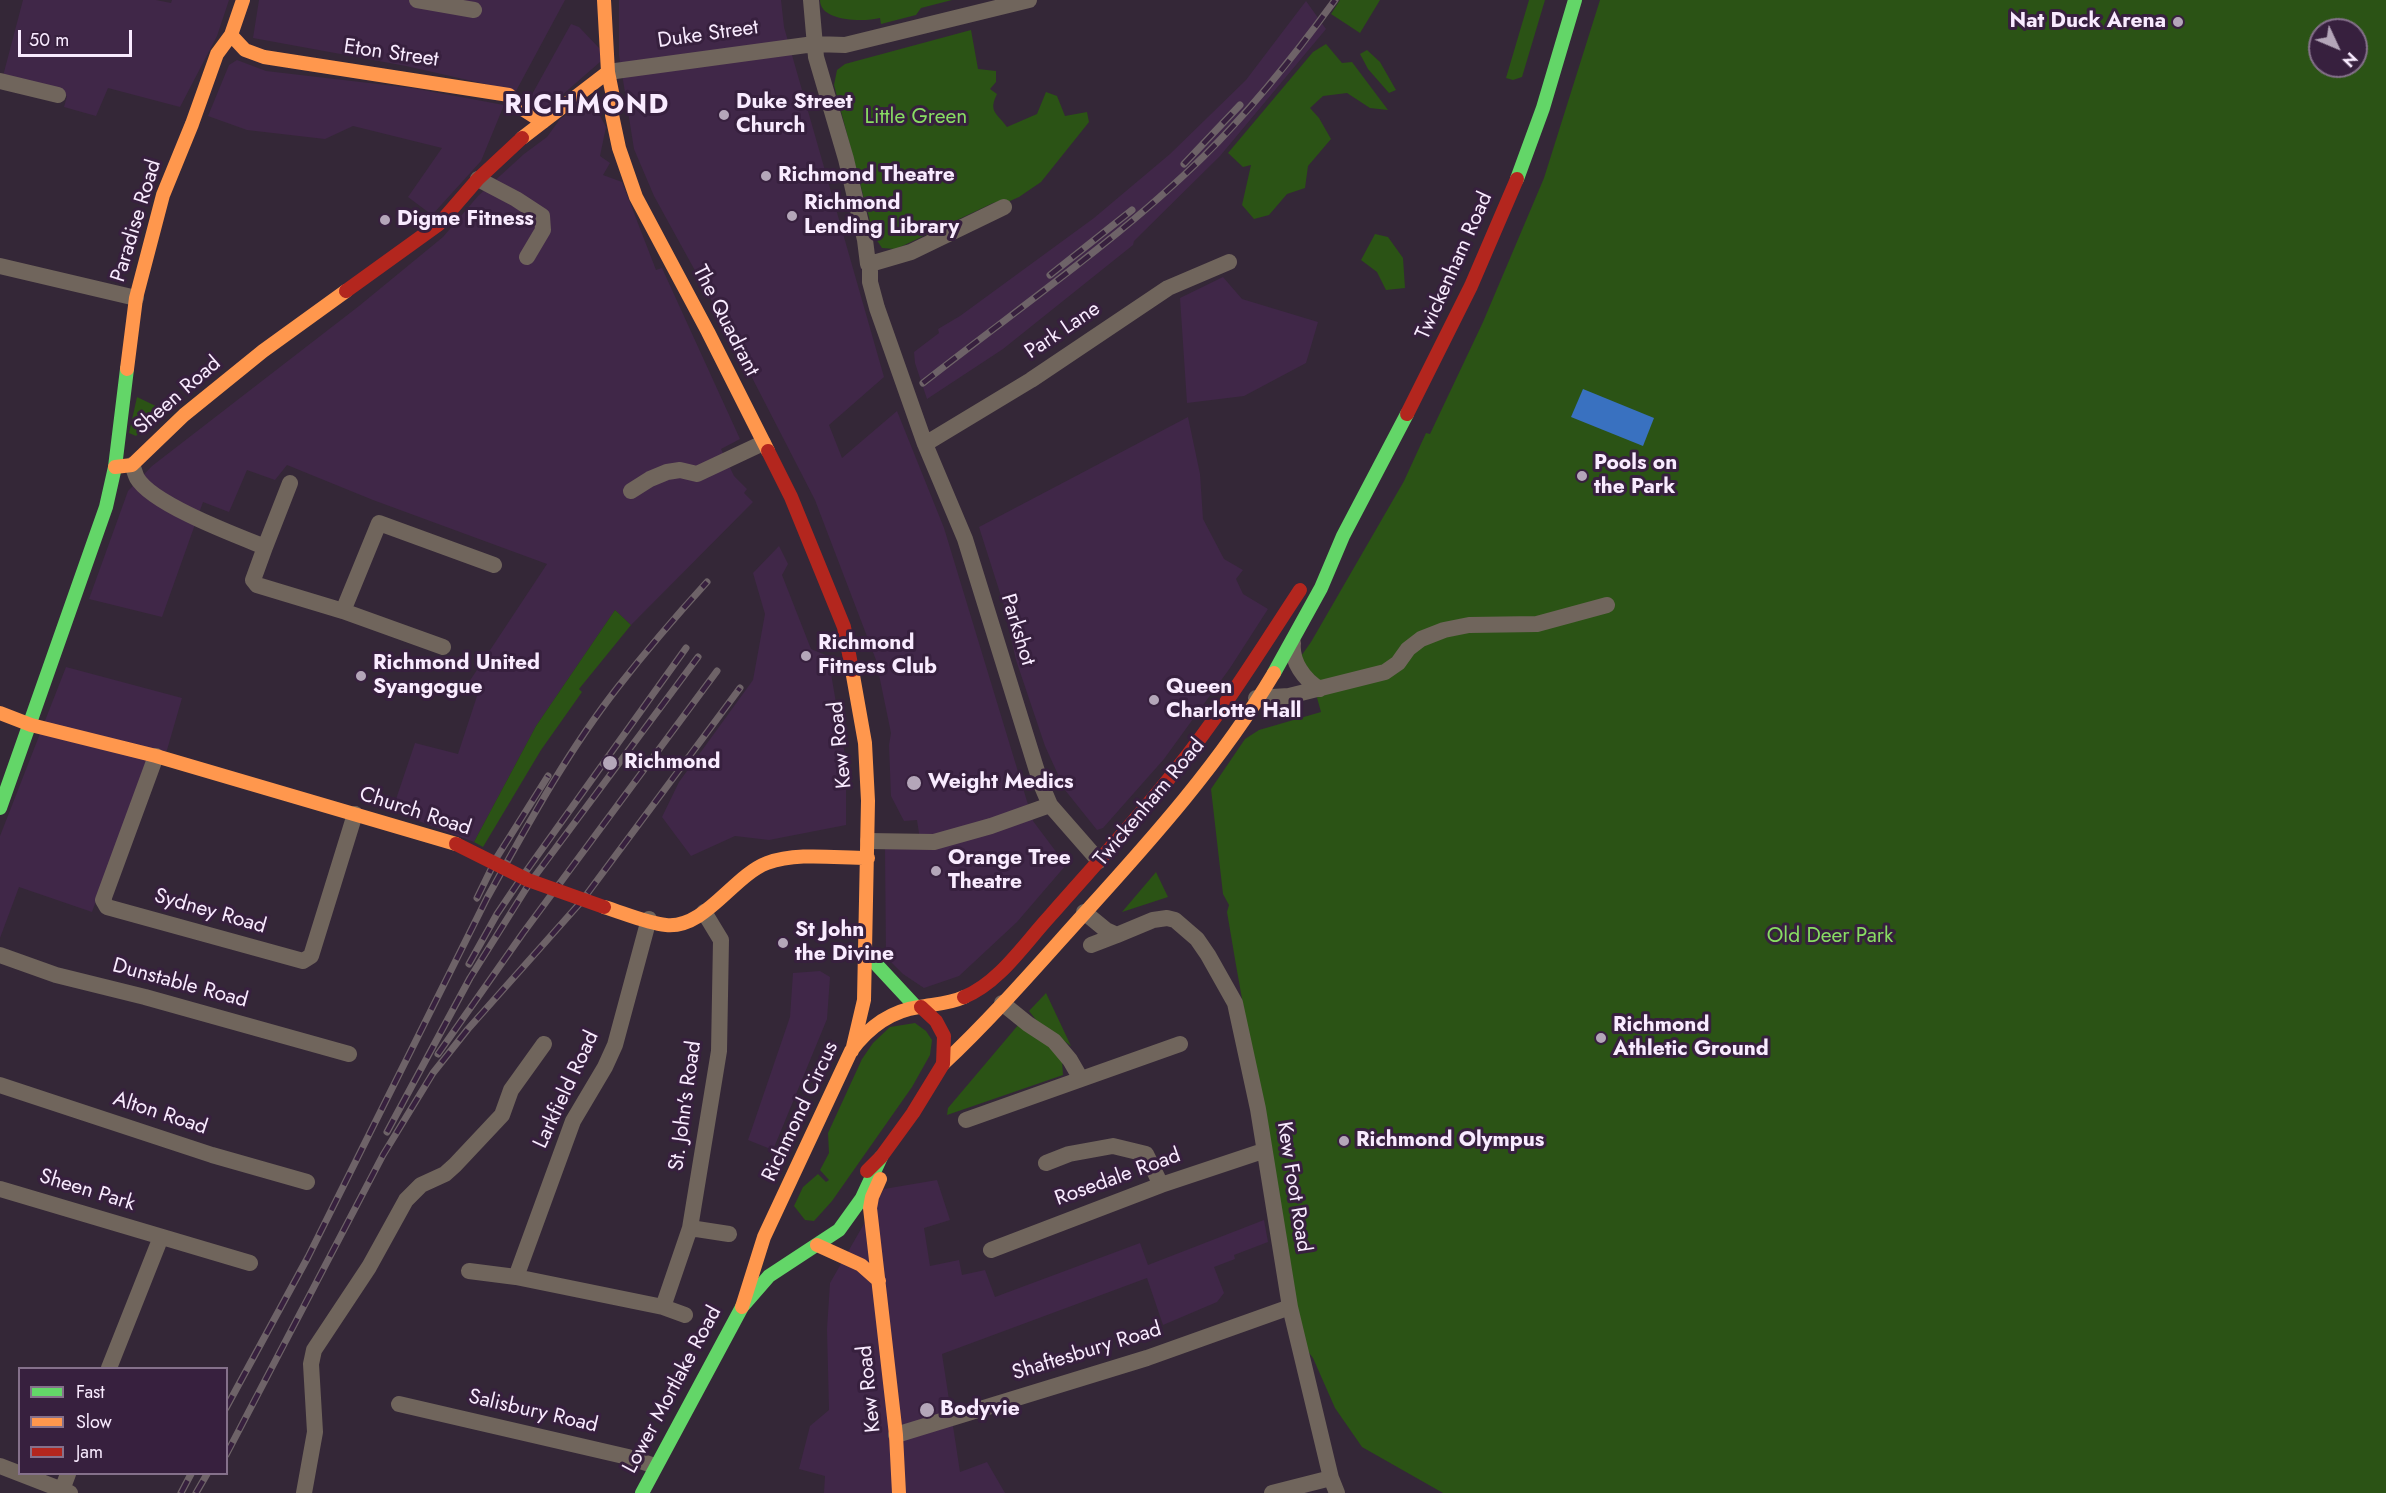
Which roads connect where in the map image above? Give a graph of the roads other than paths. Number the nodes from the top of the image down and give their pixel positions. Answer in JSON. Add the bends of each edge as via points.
{"nodes":[{"id":1,"x":243,"y":0,"type":"edge"},
{"id":2,"x":417,"y":0,"type":"edge"},
{"id":3,"x":604,"y":0,"type":"edge"},
{"id":4,"x":811,"y":0,"type":"edge"},
{"id":5,"x":1029,"y":0,"type":"edge"},
{"id":6,"x":1575,"y":0,"type":"edge"},
{"id":7,"x":474,"y":10,"type":"dead end"},
{"id":8,"x":231,"y":35,"type":"junction"},
{"id":9,"x":814,"y":44,"type":"junction"},
{"id":10,"x":608,"y":72,"type":"junction"},
{"id":11,"x":0,"y":81,"type":"edge"},
{"id":12,"x":58,"y":95,"type":"dead end"},
{"id":13,"x":579,"y":96,"type":"junction"},
{"id":14,"x":612,"y":115,"type":"junction"},
{"id":15,"x":543,"y":122,"type":"junction"},
{"id":16,"x":478,"y":179,"type":"junction"},
{"id":17,"x":1004,"y":207,"type":"dead end"},
{"id":18,"x":528,"y":257,"type":"dead end"},
{"id":19,"x":1229,"y":262,"type":"dead end"},
{"id":20,"x":870,"y":264,"type":"junction"},
{"id":21,"x":0,"y":266,"type":"edge"},
{"id":22,"x":136,"y":298,"type":"junction"},
{"id":23,"x":763,"y":443,"type":"junction"},
{"id":24,"x":926,"y":444,"type":"junction"},
{"id":25,"x":132,"y":465,"type":"junction"},
{"id":26,"x":115,"y":467,"type":"junction"},
{"id":27,"x":290,"y":483,"type":"dead end"},
{"id":28,"x":631,"y":491,"type":"dead end"},
{"id":29,"x":1343,"y":536,"type":"junction"},
{"id":30,"x":810,"y":542,"type":"joint"},
{"id":31,"x":265,"y":547,"type":"junction"},
{"id":32,"x":494,"y":565,"type":"dead end"},
{"id":33,"x":1607,"y":605,"type":"dead end"},
{"id":34,"x":344,"y":611,"type":"junction"},
{"id":35,"x":1294,"y":639,"type":"junction"},
{"id":36,"x":443,"y":647,"type":"dead end"},
{"id":37,"x":1320,"y":689,"type":"junction"},
{"id":38,"x":1259,"y":698,"type":"junction"},
{"id":39,"x":1221,"y":708,"type":"junction"},
{"id":40,"x":0,"y":713,"type":"edge"},
{"id":41,"x":31,"y":725,"type":"junction"},
{"id":42,"x":156,"y":756,"type":"junction"},
{"id":43,"x":1050,"y":805,"type":"junction"},
{"id":44,"x":0,"y":808,"type":"edge"},
{"id":45,"x":355,"y":814,"type":"junction"},
{"id":46,"x":868,"y":841,"type":"junction"},
{"id":47,"x":868,"y":858,"type":"junction"},
{"id":48,"x":1099,"y":861,"type":"junction"},
{"id":49,"x":704,"y":912,"type":"junction"},
{"id":50,"x":1084,"y":912,"type":"junction"},
{"id":51,"x":649,"y":919,"type":"junction"},
{"id":52,"x":1117,"y":935,"type":"junction"},
{"id":53,"x":1091,"y":945,"type":"dead end"},
{"id":54,"x":864,"y":951,"type":"junction"},
{"id":55,"x":0,"y":956,"type":"edge"},
{"id":56,"x":1002,"y":1003,"type":"junction"},
{"id":57,"x":918,"y":1007,"type":"junction"},
{"id":58,"x":544,"y":1044,"type":"dead end"},
{"id":59,"x":1180,"y":1044,"type":"dead end"},
{"id":60,"x":851,"y":1051,"type":"junction"},
{"id":61,"x":349,"y":1054,"type":"dead end"},
{"id":62,"x":943,"y":1064,"type":"junction"},
{"id":63,"x":1081,"y":1079,"type":"junction"},
{"id":64,"x":0,"y":1085,"type":"edge"},
{"id":65,"x":913,"y":1113,"type":"junction"},
{"id":66,"x":966,"y":1120,"type":"dead end"},
{"id":67,"x":1263,"y":1151,"type":"junction"},
{"id":68,"x":881,"y":1157,"type":"junction"},
{"id":69,"x":1046,"y":1163,"type":"dead end"},
{"id":70,"x":307,"y":1182,"type":"dead end"},
{"id":71,"x":1161,"y":1185,"type":"junction"},
{"id":72,"x":852,"y":1186,"type":"dead end"},
{"id":73,"x":0,"y":1189,"type":"edge"},
{"id":74,"x":780,"y":1207,"type":"junction"},
{"id":75,"x":784,"y":1223,"type":"dead end"},
{"id":76,"x":690,"y":1228,"type":"junction"},
{"id":77,"x":729,"y":1234,"type":"dead end"},
{"id":78,"x":161,"y":1237,"type":"junction"},
{"id":79,"x":803,"y":1239,"type":"dead end"},
{"id":80,"x":817,"y":1245,"type":"junction"},
{"id":81,"x":991,"y":1250,"type":"dead end"},
{"id":82,"x":250,"y":1263,"type":"dead end"},
{"id":83,"x":470,"y":1271,"type":"dead end"},
{"id":84,"x":516,"y":1277,"type":"junction"},
{"id":85,"x":879,"y":1281,"type":"junction"},
{"id":86,"x":663,"y":1307,"type":"junction"},
{"id":87,"x":742,"y":1307,"type":"junction"},
{"id":88,"x":1290,"y":1308,"type":"junction"},
{"id":89,"x":685,"y":1315,"type":"dead end"},
{"id":90,"x":109,"y":1367,"type":"edge"},
{"id":91,"x":399,"y":1404,"type":"dead end"},
{"id":92,"x":896,"y":1435,"type":"junction"},
{"id":93,"x":0,"y":1466,"type":"edge"},
{"id":94,"x":655,"y":1466,"type":"junction"},
{"id":95,"x":18,"y":1473,"type":"edge"},
{"id":96,"x":24,"y":1475,"type":"edge"},
{"id":97,"x":68,"y":1475,"type":"edge"},
{"id":98,"x":1334,"y":1486,"type":"edge"},
{"id":99,"x":66,"y":1491,"type":"edge"},
{"id":100,"x":304,"y":1493,"type":"edge"},
{"id":101,"x":642,"y":1493,"type":"edge"},
{"id":102,"x":899,"y":1493,"type":"edge"},
{"id":103,"x":1272,"y":1493,"type":"edge"}],
"edges":[{"from":1,"to":8,"type":"main road","name":"Paradise Road"},
{"from":2,"to":7,"type":"street"},
{"from":3,"to":10,"type":"main road","name":"The Quadrant"},
{"from":4,"to":9,"type":"street"},
{"from":5,"to":9,"type":"street","name":"Duke Street","via":[[845,45]]},
{"from":6,"to":29,"type":"main road","name":"Twickenham Road","via":[[1543,108],[1493,237],[1427,377]]},
{"from":8,"to":15,"type":"main road","name":"Eton Street","via":[[248,52],[264,57],[509,95]]},
{"from":8,"to":22,"type":"main road","name":"Paradise Road","via":[[217,54],[163,195]]},
{"from":9,"to":10,"type":"street","name":"Duke Street"},
{"from":9,"to":20,"type":"street"},
{"from":10,"to":13,"type":"main road","name":"Sheen Road"},
{"from":10,"to":14,"type":"main road","name":"The Quadrant","via":[[614,102]]},
{"from":11,"to":12,"type":"street"},
{"from":13,"to":14,"type":"main road"},
{"from":13,"to":15,"type":"main road","name":"Sheen Road"},
{"from":14,"to":23,"type":"main road","name":"The Quadrant","via":[[636,197]]},
{"from":15,"to":16,"type":"main road","name":"Sheen Road"},
{"from":16,"to":18,"type":"street","via":[[542,216],[543,230]]},
{"from":16,"to":25,"type":"main road","name":"Sheen Road","via":[[439,224],[263,351],[184,415]]},
{"from":17,"to":20,"type":"street","via":[[911,252]]},
{"from":19,"to":24,"type":"street","name":"Park Lane","via":[[1168,288],[1031,380]]},
{"from":20,"to":24,"type":"street","name":"Parkshot","via":[[877,308]]},
{"from":21,"to":22,"type":"street"},
{"from":22,"to":26,"type":"main road","name":"Paradise Road"},
{"from":23,"to":28,"type":"street","via":[[697,474],[667,472]]},
{"from":23,"to":30,"type":"main road","name":"The Quadrant"},
{"from":24,"to":43,"type":"street","name":"Parkshot","via":[[965,539]]},
{"from":25,"to":26,"type":"main road","name":"Sheen Road"},
{"from":25,"to":31,"type":"street","via":[[137,478],[153,494],[194,517]]},
{"from":26,"to":41,"type":"main road","via":[[106,507]]},
{"from":27,"to":31,"type":"street"},
{"from":29,"to":35,"type":"main road","name":"Twickenham Road"},
{"from":29,"to":39,"type":"main road","name":"Twickenham Road","via":[[1309,577]]},
{"from":30,"to":46,"type":"main road","name":"Kew Road","via":[[844,627],[854,677],[865,743]]},
{"from":31,"to":34,"type":"street","via":[[254,580],[257,585]]},
{"from":32,"to":34,"type":"street","via":[[379,523]]},
{"from":33,"to":37,"type":"street","via":[[1536,624],[1480,624],[1444,630],[1421,639],[1385,672]]},
{"from":34,"to":36,"type":"street"},
{"from":35,"to":37,"type":"street","via":[[1292,650],[1298,666]]},
{"from":35,"to":38,"type":"main road","name":"Twickenham Road"},
{"from":37,"to":38,"type":"street"},
{"from":38,"to":39,"type":"street","via":[[1243,699]]},
{"from":38,"to":50,"type":"main road","name":"Twickenham Road","via":[[1146,846]]},
{"from":39,"to":48,"type":"main road","name":"Twickenham Road","via":[[1177,769]]},
{"from":40,"to":41,"type":"main road","name":"Church Road"},
{"from":41,"to":42,"type":"main road","name":"Church Road"},
{"from":41,"to":44,"type":"main road"},
{"from":42,"to":45,"type":"main road","name":"Church Road"},
{"from":42,"to":45,"type":"street","name":"Sydney Road","via":[[103,900],[107,907],[303,961],[311,956]]},
{"from":43,"to":46,"type":"street","via":[[934,842]]},
{"from":43,"to":48,"type":"street","name":"Parkshot"},
{"from":45,"to":51,"type":"main road","name":"Church Road","bridge":true,"via":[[456,844],[554,892]]},
{"from":46,"to":47,"type":"main road","name":"Kew Road"},
{"from":47,"to":49,"type":"main road","name":"Church Road","via":[[768,863]]},
{"from":47,"to":54,"type":"main road","name":"Kew Road"},
{"from":48,"to":57,"type":"main road","name":"Twickenham Road","via":[[986,984],[948,1004]]},
{"from":49,"to":51,"type":"main road","name":"Church Road","via":[[677,925]]},
{"from":49,"to":76,"type":"street","name":"St. John's Road","via":[[721,940],[719,1051]]},
{"from":50,"to":52,"type":"street"},
{"from":50,"to":56,"type":"main road","name":"Twickenham Road"},
{"from":51,"to":84,"type":"street","name":"Larkfield Road","via":[[615,1045],[573,1121]]},
{"from":52,"to":53,"type":"street"},
{"from":52,"to":67,"type":"street","name":"Kew Foot Road","via":[[1167,918],[1197,939],[1208,955],[1235,1003]]},
{"from":54,"to":57,"type":"main road"},
{"from":54,"to":60,"type":"main road","name":"Kew Road","via":[[864,1000]]},
{"from":55,"to":61,"type":"street","name":"Dunstable Road","via":[[56,975]]},
{"from":56,"to":62,"type":"main road","name":"Twickenham Road"},
{"from":56,"to":63,"type":"street","via":[[1054,1041]]},
{"from":57,"to":60,"type":"main road","name":"Richmond Circus","via":[[881,1020]]},
{"from":57,"to":62,"type":"main road","via":[[936,1021],[944,1036]]},
{"from":58,"to":100,"type":"street","via":[[511,1090],[502,1115],[445,1174],[421,1185],[406,1200],[369,1267],[314,1350],[311,1364],[315,1432]]},
{"from":59,"to":63,"type":"street"},
{"from":60,"to":74,"type":"main road","name":"Richmond Circus"},
{"from":62,"to":65,"type":"main road"},
{"from":63,"to":66,"type":"street"},
{"from":64,"to":70,"type":"street","name":"Alton Road"},
{"from":65,"to":68,"type":"main road"},
{"from":65,"to":85,"type":"main road","name":"Kew Road","via":[[872,1197]]},
{"from":67,"to":71,"type":"street","name":"Rosedale Road"},
{"from":67,"to":88,"type":"street","name":"Kew Foot Road"},
{"from":68,"to":72,"type":"main road"},
{"from":68,"to":80,"type":"main road","via":[[852,1214],[839,1230]]},
{"from":69,"to":71,"type":"street","via":[[1069,1154],[1113,1146],[1146,1154]]},
{"from":71,"to":81,"type":"street","name":"Rosedale Road"},
{"from":73,"to":78,"type":"street","name":"Sheen Park"},
{"from":74,"to":75,"type":"main road","name":"Richmond Circus"},
{"from":74,"to":87,"type":"main road","name":"Lower Mortlake Road","via":[[760,1246]]},
{"from":76,"to":77,"type":"street"},
{"from":76,"to":86,"type":"street","name":"St. John's Road"},
{"from":78,"to":82,"type":"street","name":"Sheen Park"},
{"from":78,"to":90,"type":"street"},
{"from":79,"to":80,"type":"main road"},
{"from":80,"to":85,"type":"main road","via":[[861,1265]]},
{"from":80,"to":87,"type":"main road","name":"Lower Mortlake Road","via":[[769,1276]]},
{"from":83,"to":84,"type":"street"},
{"from":84,"to":86,"type":"street"},
{"from":85,"to":92,"type":"main road","name":"Kew Road"},
{"from":86,"to":89,"type":"street"},
{"from":87,"to":94,"type":"main road","name":"Lower Mortlake Road"},
{"from":88,"to":92,"type":"street","name":"Shaftesbury Road","via":[[1147,1358]]},
{"from":88,"to":98,"type":"street","name":"Kew Foot Road"},
{"from":91,"to":94,"type":"street","name":"Salisbury Road"},
{"from":92,"to":102,"type":"main road","name":"Kew Road"},
{"from":93,"to":95,"type":"street"},
{"from":94,"to":101,"type":"main road","name":"Lower Mortlake Road"},
{"from":96,"to":99,"type":"street"},
{"from":97,"to":99,"type":"street"},
{"from":98,"to":103,"type":"street"}]}
